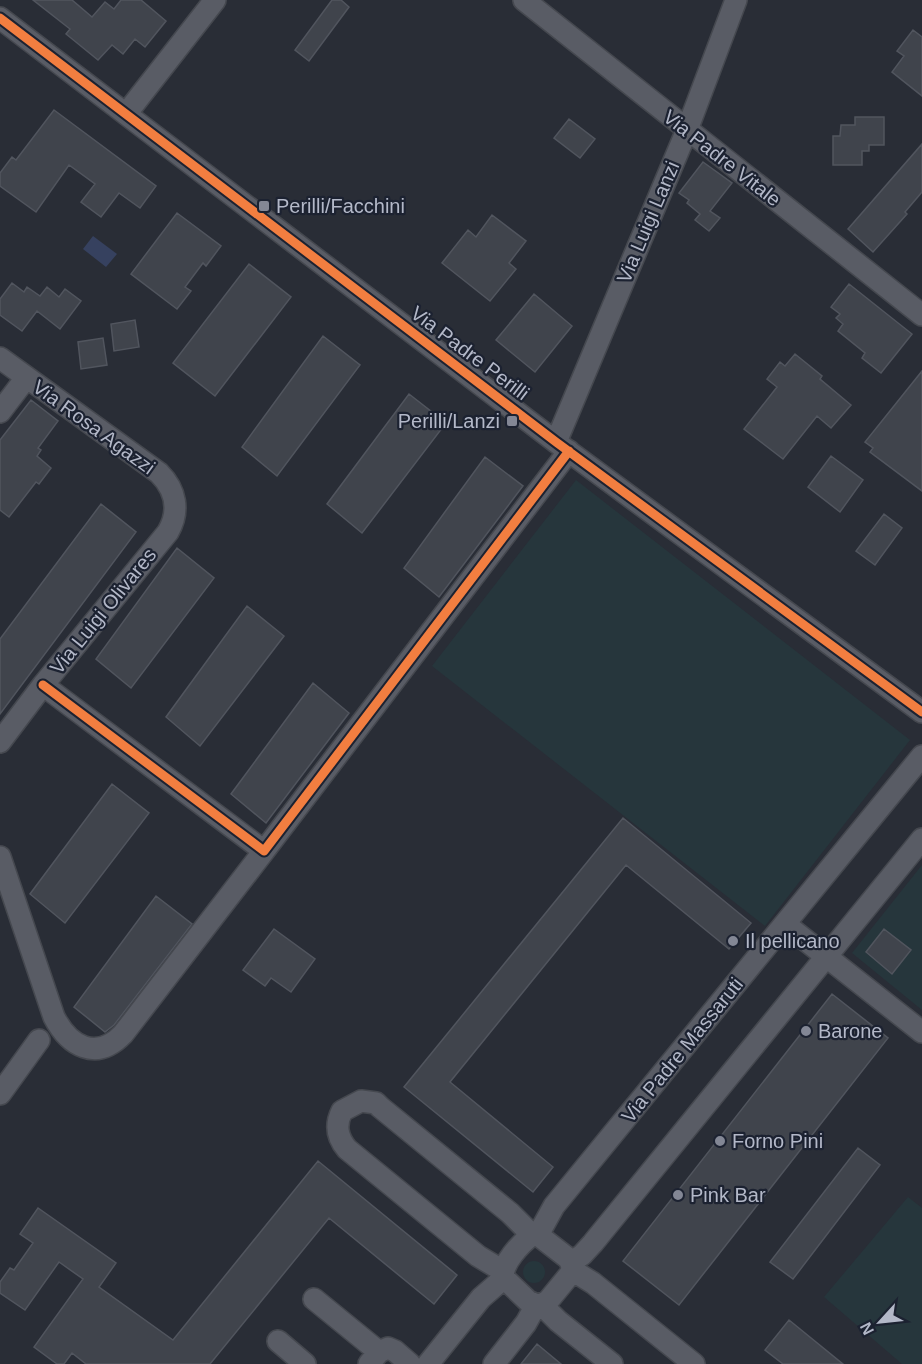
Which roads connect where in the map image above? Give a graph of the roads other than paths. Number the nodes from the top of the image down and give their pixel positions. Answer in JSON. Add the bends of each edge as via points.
{"nodes":[{"id":1,"x":215,"y":0,"type":"edge"},
{"id":2,"x":524,"y":0,"type":"edge"},
{"id":3,"x":736,"y":0,"type":"edge"},
{"id":4,"x":0,"y":18,"type":"edge"},
{"id":5,"x":126,"y":114,"type":"junction"},
{"id":6,"x":687,"y":130,"type":"junction"},
{"id":7,"x":922,"y":315,"type":"edge"},
{"id":8,"x":0,"y":358,"type":"edge"},
{"id":9,"x":26,"y":378,"type":"junction"},
{"id":10,"x":0,"y":412,"type":"edge"},
{"id":11,"x":563,"y":446,"type":"junction"},
{"id":12,"x":175,"y":505,"type":"joint"},
{"id":13,"x":43,"y":685,"type":"junction"},
{"id":14,"x":922,"y":712,"type":"edge"},
{"id":15,"x":0,"y":742,"type":"edge"},
{"id":16,"x":922,"y":756,"type":"edge"},
{"id":17,"x":922,"y":839,"type":"edge"},
{"id":18,"x":264,"y":851,"type":"junction"},
{"id":19,"x":0,"y":857,"type":"edge"},
{"id":20,"x":785,"y":924,"type":"junction"},
{"id":21,"x":827,"y":957,"type":"junction"},
{"id":22,"x":922,"y":1032,"type":"edge"},
{"id":23,"x":39,"y":1040,"type":"dead end"},
{"id":24,"x":0,"y":1094,"type":"edge"},
{"id":25,"x":531,"y":1237,"type":"junction"},
{"id":26,"x":569,"y":1266,"type":"junction"},
{"id":27,"x":504,"y":1271,"type":"junction"},
{"id":28,"x":314,"y":1299,"type":"dead end"},
{"id":29,"x":539,"y":1303,"type":"junction"},
{"id":30,"x":278,"y":1341,"type":"dead end"},
{"id":31,"x":374,"y":1358,"type":"edge"},
{"id":32,"x":305,"y":1364,"type":"edge"},
{"id":33,"x":410,"y":1364,"type":"edge"},
{"id":34,"x":428,"y":1364,"type":"edge"},
{"id":35,"x":494,"y":1364,"type":"edge"},
{"id":36,"x":612,"y":1364,"type":"edge"},
{"id":37,"x":694,"y":1364,"type":"edge"}],
"edges":[{"from":1,"to":5,"type":"street"},
{"from":2,"to":6,"type":"street","name":"Via Padre Vitale"},
{"from":3,"to":6,"type":"street","name":"Via Luigi Lanzi"},
{"from":4,"to":5,"type":"street","name":"Via Padre Perilli"},
{"from":5,"to":11,"type":"street","name":"Via Padre Perilli"},
{"from":6,"to":7,"type":"street","name":"Via Padre Vitale"},
{"from":6,"to":11,"type":"street","name":"Via Luigi Lanzi"},
{"from":8,"to":9,"type":"street","name":"Via Rosa Agazzi"},
{"from":9,"to":10,"type":"street"},
{"from":9,"to":12,"type":"street","name":"Via Rosa Agazzi","via":[[159,473],[171,488]]},
{"from":11,"to":14,"type":"street","name":"Via Padre Perilli"},
{"from":11,"to":18,"type":"street","name":"Via Luigi Lanzi"},
{"from":12,"to":13,"type":"street","name":"Via Luigi Olivares","via":[[168,532]]},
{"from":13,"to":15,"type":"street","name":"Via Luigi Olivares"},
{"from":13,"to":18,"type":"street"},
{"from":16,"to":20,"type":"street","name":"Via Padre Massaruti"},
{"from":17,"to":21,"type":"street"},
{"from":18,"to":19,"type":"street","name":"Via Luigi Lanzi","via":[[123,1034],[105,1047],[91,1049],[64,1034],[54,1017]]},
{"from":20,"to":21,"type":"street"},
{"from":20,"to":25,"type":"street","name":"Via Padre Massaruti"},
{"from":21,"to":22,"type":"street"},
{"from":21,"to":26,"type":"street"},
{"from":23,"to":24,"type":"street"},
{"from":25,"to":26,"type":"street"},
{"from":25,"to":27,"type":"street","name":"Via Padre Massaruti"},
{"from":25,"to":27,"type":"street","via":[[510,1213],[376,1104],[361,1101],[342,1111],[339,1134],[351,1153],[478,1256]]},
{"from":26,"to":29,"type":"street"},
{"from":26,"to":37,"type":"street"},
{"from":27,"to":29,"type":"street","via":[[511,1287]]},
{"from":27,"to":34,"type":"street","name":"Via Padre Massaruti"},
{"from":28,"to":31,"type":"street"},
{"from":29,"to":35,"type":"street"},
{"from":29,"to":36,"type":"street"},
{"from":30,"to":32,"type":"street"},
{"from":31,"to":33,"type":"street","via":[[383,1349],[392,1349]]}]}
